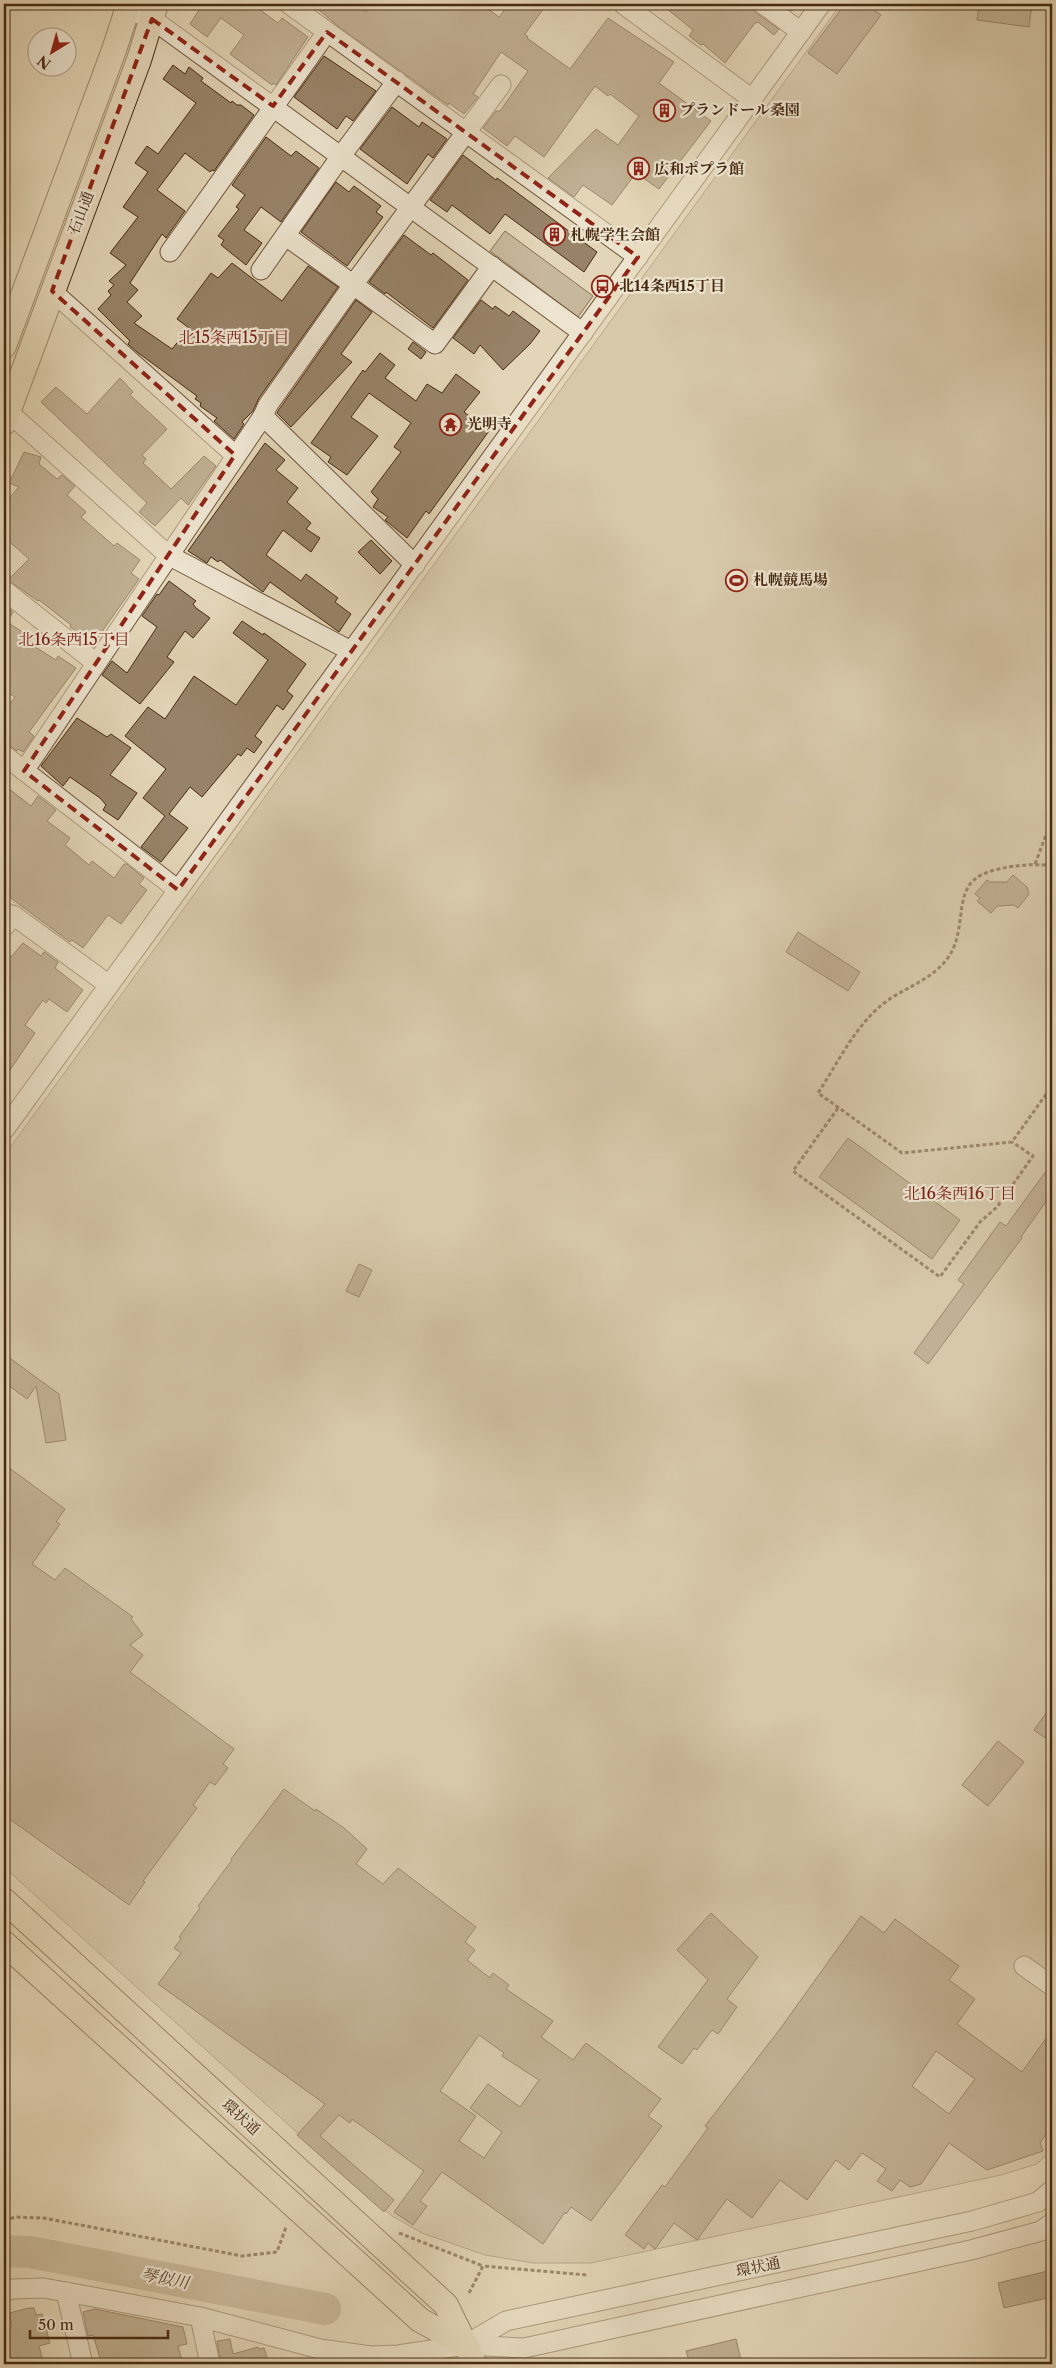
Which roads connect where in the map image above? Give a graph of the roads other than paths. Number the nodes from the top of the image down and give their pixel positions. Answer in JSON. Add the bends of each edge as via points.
{"nodes":[{"id":1,"x":289,"y":4,"type":"edge"},
{"id":2,"x":623,"y":4,"type":"edge"},
{"id":3,"x":763,"y":4,"type":"edge"},
{"id":4,"x":821,"y":4,"type":"edge"},
{"id":5,"x":128,"y":6,"type":"edge"},
{"id":6,"x":154,"y":11,"type":"edge"},
{"id":7,"x":327,"y":32,"type":"junction"},
{"id":8,"x":800,"y":32,"type":"junction"},
{"id":9,"x":397,"y":81,"type":"junction"},
{"id":10,"x":502,"y":85,"type":"dead end"},
{"id":11,"x":752,"y":100,"type":"junction"},
{"id":12,"x":273,"y":106,"type":"junction"},
{"id":13,"x":466,"y":132,"type":"junction"},
{"id":14,"x":341,"y":156,"type":"junction"},
{"id":15,"x":411,"y":207,"type":"junction"},
{"id":16,"x":286,"y":236,"type":"junction"},
{"id":17,"x":170,"y":252,"type":"dead end"},
{"id":18,"x":638,"y":257,"type":"junction"},
{"id":19,"x":492,"y":266,"type":"junction"},
{"id":20,"x":261,"y":270,"type":"dead end"},
{"id":21,"x":353,"y":285,"type":"junction"},
{"id":22,"x":52,"y":291,"type":"junction"},
{"id":23,"x":583,"y":333,"type":"junction"},
{"id":24,"x":4,"y":346,"type":"edge"},
{"id":25,"x":5,"y":414,"type":"edge"},
{"id":26,"x":263,"y":416,"type":"junction"},
{"id":27,"x":235,"y":455,"type":"junction"},
{"id":28,"x":168,"y":555,"type":"junction"},
{"id":29,"x":415,"y":565,"type":"junction"},
{"id":30,"x":4,"y":590,"type":"edge"},
{"id":31,"x":351,"y":651,"type":"junction"},
{"id":32,"x":96,"y":663,"type":"junction"},
{"id":33,"x":4,"y":755,"type":"edge"},
{"id":34,"x":24,"y":770,"type":"junction"},
{"id":35,"x":178,"y":890,"type":"junction"},
{"id":36,"x":4,"y":927,"type":"edge"},
{"id":37,"x":109,"y":985,"type":"junction"},
{"id":38,"x":4,"y":1130,"type":"edge"},
{"id":39,"x":4,"y":1900,"type":"edge"},
{"id":40,"x":4,"y":1942,"type":"edge"},
{"id":41,"x":1024,"y":1966,"type":"dead end"},
{"id":42,"x":1052,"y":1986,"type":"edge"},
{"id":43,"x":1052,"y":2190,"type":"edge"},
{"id":44,"x":1052,"y":2223,"type":"edge"},
{"id":45,"x":4,"y":2291,"type":"edge"},
{"id":46,"x":66,"y":2292,"type":"junction"},
{"id":47,"x":200,"y":2318,"type":"junction"},
{"id":48,"x":470,"y":2354,"type":"edge"},
{"id":49,"x":322,"y":2357,"type":"edge"},
{"id":50,"x":83,"y":2364,"type":"edge"},
{"id":51,"x":210,"y":2364,"type":"edge"}],
"edges":[{"from":1,"to":7,"type":"street"},
{"from":2,"to":11,"type":"street"},
{"from":3,"to":8,"type":"street"},
{"from":4,"to":8,"type":"street"},
{"from":5,"to":6,"type":"street"},
{"from":5,"to":24,"type":"main road","name":"石山通"},
{"from":6,"to":12,"type":"street"},
{"from":6,"to":22,"type":"main road","name":"石山通"},
{"from":7,"to":9,"type":"street"},
{"from":7,"to":12,"type":"street"},
{"from":8,"to":11,"type":"street"},
{"from":9,"to":13,"type":"street"},
{"from":9,"to":14,"type":"street"},
{"from":10,"to":13,"type":"street"},
{"from":11,"to":18,"type":"street"},
{"from":12,"to":14,"type":"street"},
{"from":12,"to":17,"type":"street"},
{"from":13,"to":15,"type":"street"},
{"from":13,"to":18,"type":"street"},
{"from":14,"to":15,"type":"street"},
{"from":14,"to":16,"type":"street"},
{"from":15,"to":19,"type":"street"},
{"from":15,"to":21,"type":"street"},
{"from":16,"to":20,"type":"street"},
{"from":16,"to":21,"type":"street"},
{"from":18,"to":23,"type":"street"},
{"from":19,"to":21,"type":"street","via":[[435,344]]},
{"from":19,"to":23,"type":"street"},
{"from":21,"to":26,"type":"street"},
{"from":22,"to":25,"type":"main road","name":"石山通"},
{"from":22,"to":27,"type":"street"},
{"from":23,"to":29,"type":"street"},
{"from":25,"to":28,"type":"street"},
{"from":26,"to":27,"type":"street"},
{"from":26,"to":29,"type":"street"},
{"from":27,"to":28,"type":"street"},
{"from":28,"to":31,"type":"street"},
{"from":28,"to":32,"type":"street"},
{"from":29,"to":31,"type":"street"},
{"from":30,"to":32,"type":"street"},
{"from":31,"to":35,"type":"street"},
{"from":32,"to":34,"type":"street"},
{"from":33,"to":34,"type":"street"},
{"from":34,"to":35,"type":"street"},
{"from":35,"to":37,"type":"street"},
{"from":36,"to":37,"type":"street","via":[[13,915]]},
{"from":37,"to":38,"type":"street"},
{"from":39,"to":48,"type":"main road","name":"環状通","via":[[446,2305]]},
{"from":40,"to":48,"type":"main road","name":"環状通","via":[[420,2320]]},
{"from":41,"to":42,"type":"street"},
{"from":43,"to":48,"type":"street","name":"環状通","via":[[1038,2202],[972,2221],[506,2321]]},
{"from":44,"to":48,"type":"street","name":"環状通","via":[[1041,2231],[971,2250],[524,2348]]},
{"from":45,"to":46,"type":"street","via":[[43,2288]]},
{"from":46,"to":47,"type":"street"},
{"from":46,"to":50,"type":"street"},
{"from":47,"to":49,"type":"street"},
{"from":47,"to":51,"type":"street"},
{"from":48,"to":49,"type":"street"}]}
